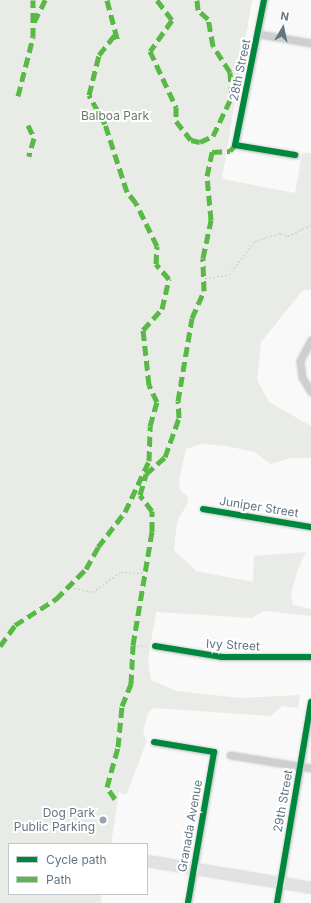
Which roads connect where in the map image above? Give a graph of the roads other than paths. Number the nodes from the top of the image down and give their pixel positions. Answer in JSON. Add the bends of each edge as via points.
{"nodes":[{"id":1,"x":264,"y":0,"type":"edge"},
{"id":2,"x":259,"y":34,"type":"junction"},
{"id":3,"x":311,"y":42,"type":"edge"},
{"id":4,"x":295,"y":154,"type":"dead end"},
{"id":5,"x":311,"y":340,"type":"edge"},
{"id":6,"x":311,"y":392,"type":"edge"},
{"id":7,"x":203,"y":509,"type":"dead end"},
{"id":8,"x":311,"y":527,"type":"edge"},
{"id":9,"x":155,"y":646,"type":"road end"},
{"id":10,"x":311,"y":657,"type":"edge"},
{"id":11,"x":311,"y":702,"type":"edge"},
{"id":12,"x":154,"y":742,"type":"dead end"},
{"id":13,"x":230,"y":755,"type":"dead end"},
{"id":14,"x":300,"y":766,"type":"junction"},
{"id":15,"x":311,"y":768,"type":"edge"},
{"id":16,"x":148,"y":861,"type":"edge"},
{"id":17,"x":194,"y":869,"type":"junction"},
{"id":18,"x":281,"y":883,"type":"junction"},
{"id":19,"x":311,"y":888,"type":"edge"},
{"id":20,"x":188,"y":903,"type":"edge"},
{"id":21,"x":277,"y":903,"type":"edge"}],
"edges":[{"from":1,"to":2,"type":"street","name":"28th Street"},
{"from":2,"to":3,"type":"street"},
{"from":2,"to":4,"type":"street","name":"28th Street","via":[[235,145]]},
{"from":5,"to":6,"type":"street","via":[[300,361],[302,376]]},
{"from":7,"to":8,"type":"street","name":"Juniper Street"},
{"from":9,"to":10,"type":"street","name":"Ivy Street","via":[[222,657]]},
{"from":11,"to":14,"type":"street","name":"29th Street"},
{"from":12,"to":17,"type":"street","name":"Granada Avenue","via":[[214,752]]},
{"from":13,"to":14,"type":"street"},
{"from":14,"to":15,"type":"street"},
{"from":14,"to":18,"type":"street","name":"29th Street"},
{"from":16,"to":17,"type":"street"},
{"from":17,"to":18,"type":"street"},
{"from":17,"to":20,"type":"street","name":"Granada Avenue"},
{"from":18,"to":19,"type":"street"},
{"from":18,"to":21,"type":"street","name":"29th Street"}]}
